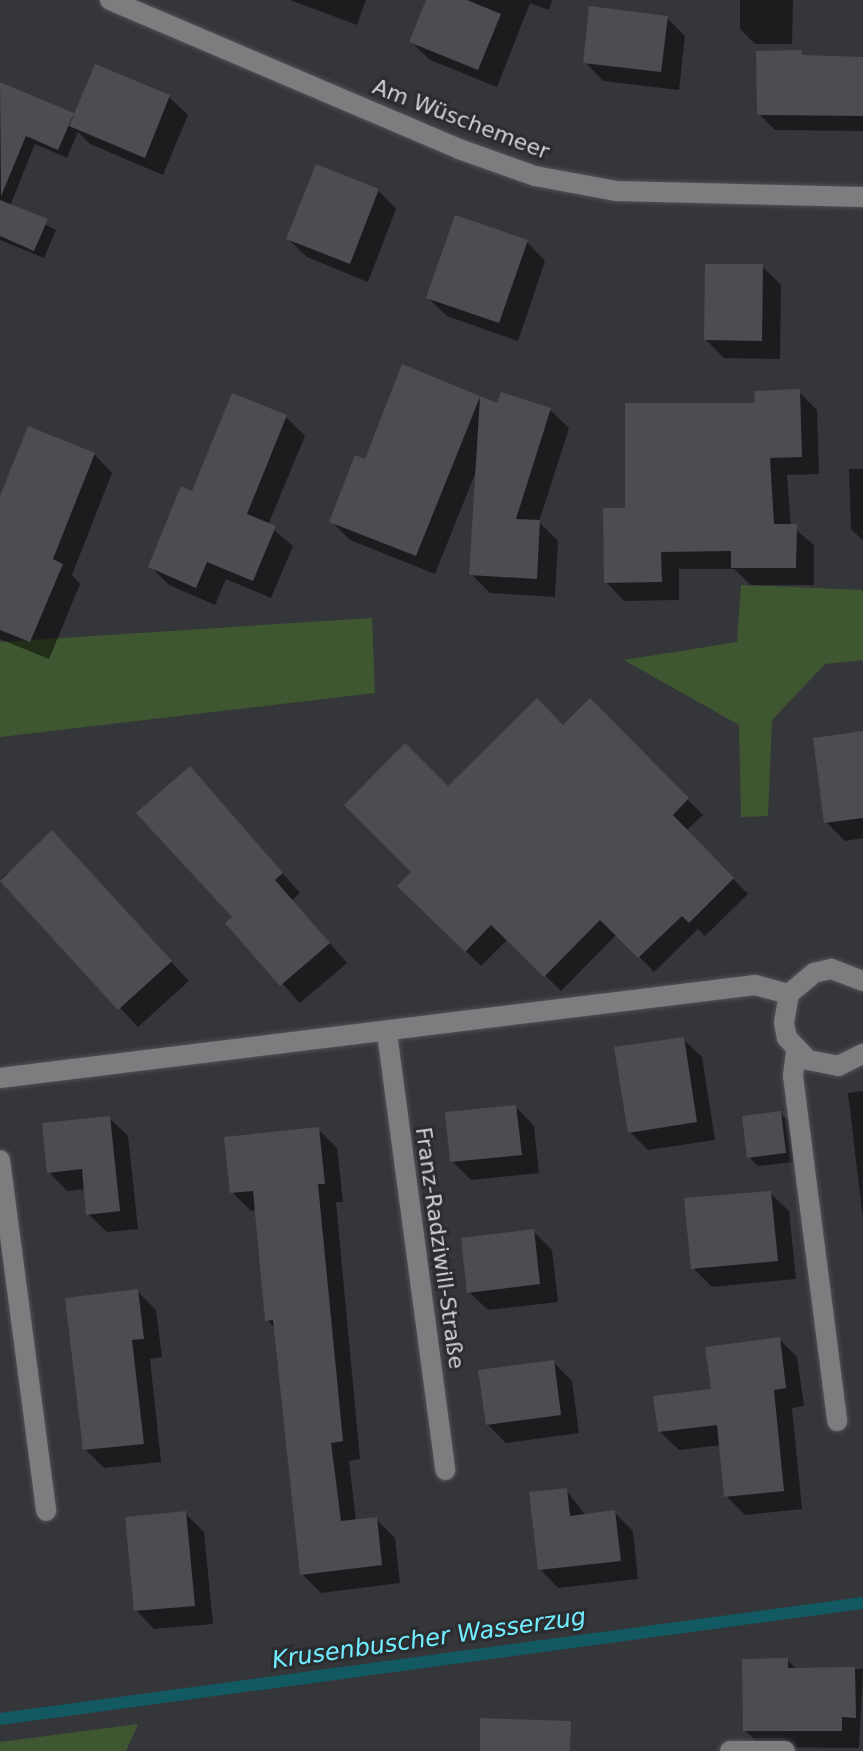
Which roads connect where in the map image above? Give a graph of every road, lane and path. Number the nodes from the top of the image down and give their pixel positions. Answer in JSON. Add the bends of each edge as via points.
{"nodes":[{"id":1,"x":110,"y":0,"type":"edge"},
{"id":2,"x":863,"y":197,"type":"edge"},
{"id":3,"x":863,"y":981,"type":"edge"},
{"id":4,"x":789,"y":994,"type":"junction"},
{"id":5,"x":387,"y":1033,"type":"junction"},
{"id":6,"x":796,"y":1051,"type":"junction"},
{"id":7,"x":863,"y":1054,"type":"edge"},
{"id":8,"x":0,"y":1078,"type":"edge"},
{"id":9,"x":0,"y":1160,"type":"edge"},
{"id":10,"x":837,"y":1421,"type":"dead end"},
{"id":11,"x":445,"y":1470,"type":"dead end"},
{"id":12,"x":46,"y":1511,"type":"dead end"},
{"id":13,"x":730,"y":1751,"type":"edge"},
{"id":14,"x":785,"y":1751,"type":"edge"}],
"edges":[{"from":1,"to":2,"type":"street","name":"Am Wüschemeer","via":[[459,149],[535,176],[616,191]]},
{"from":3,"to":4,"type":"street","via":[[831,969],[800,981]]},
{"from":4,"to":5,"type":"street","via":[[755,985]]},
{"from":4,"to":6,"type":"street","via":[[784,1023]]},
{"from":5,"to":8,"type":"street"},
{"from":5,"to":11,"type":"street","name":"Franz-Radziwill-Straße"},
{"from":6,"to":7,"type":"street","via":[[822,1065],[838,1066]]},
{"from":6,"to":10,"type":"street","via":[[793,1076]]},
{"from":9,"to":12,"type":"street"},
{"from":13,"to":14,"type":"street"}]}
